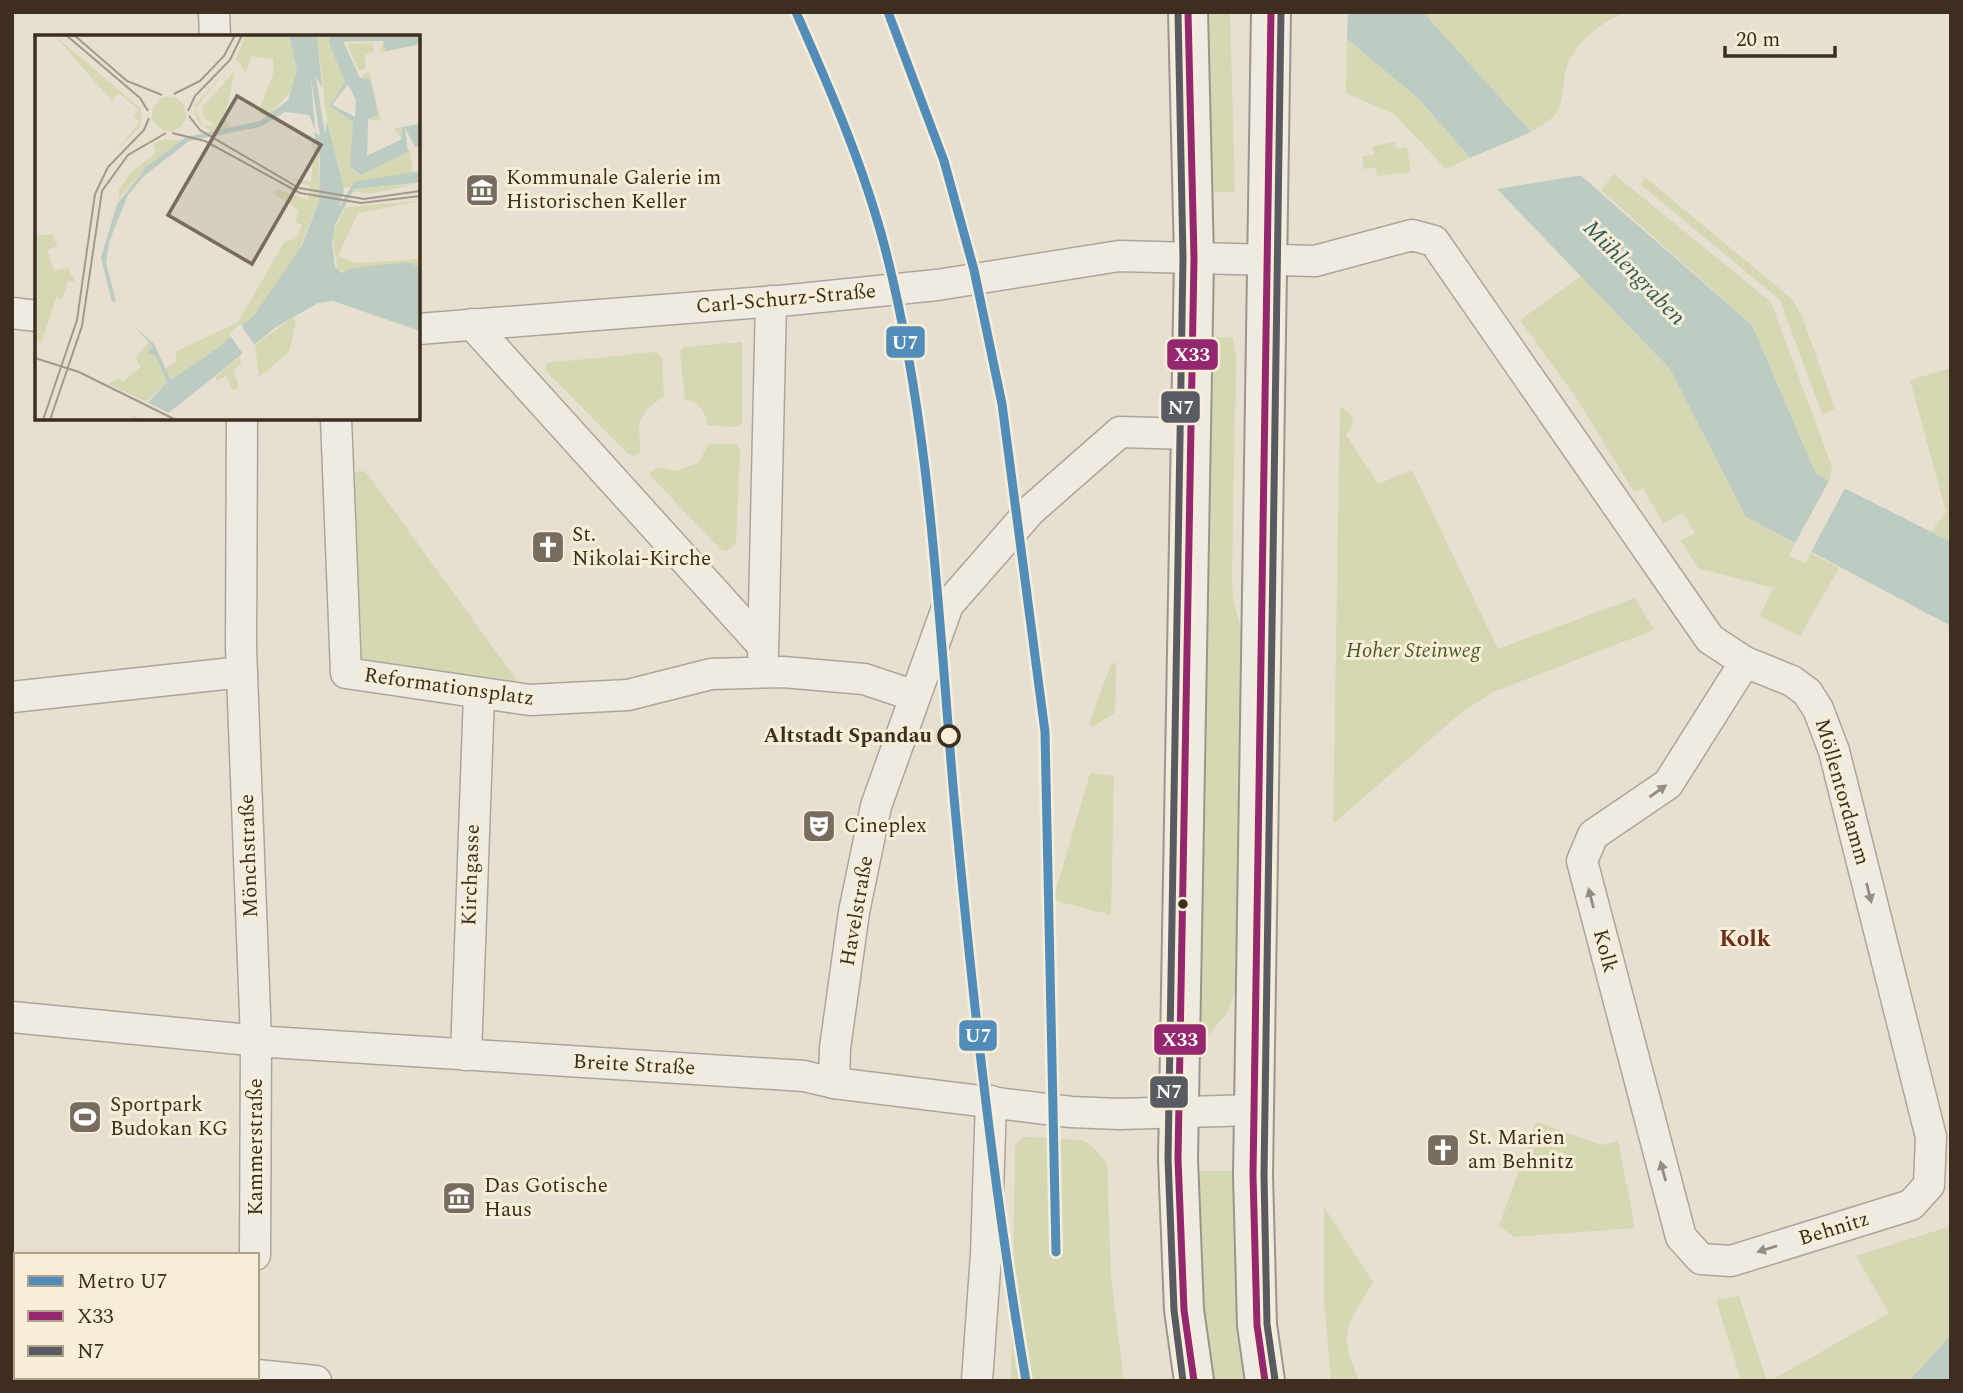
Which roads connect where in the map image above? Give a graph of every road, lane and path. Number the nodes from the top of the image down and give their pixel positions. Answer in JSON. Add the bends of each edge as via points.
{"nodes":[{"id":1,"x":214,"y":12,"type":"edge"},
{"id":2,"x":1188,"y":12,"type":"edge"},
{"id":3,"x":1271,"y":12,"type":"edge"},
{"id":4,"x":215,"y":35,"type":"edge"},
{"id":5,"x":1194,"y":258,"type":"junction"},
{"id":6,"x":1269,"y":261,"type":"junction"},
{"id":7,"x":771,"y":301,"type":"junction"},
{"id":8,"x":12,"y":313,"type":"edge"},
{"id":9,"x":35,"y":316,"type":"edge"},
{"id":10,"x":472,"y":324,"type":"junction"},
{"id":11,"x":420,"y":329,"type":"edge"},
{"id":12,"x":242,"y":420,"type":"edge"},
{"id":13,"x":336,"y":420,"type":"edge"},
{"id":14,"x":1190,"y":434,"type":"junction"},
{"id":15,"x":763,"y":659,"type":"junction"},
{"id":16,"x":1745,"y":662,"type":"junction"},
{"id":17,"x":242,"y":672,"type":"junction"},
{"id":18,"x":479,"y":695,"type":"junction"},
{"id":19,"x":915,"y":696,"type":"junction"},
{"id":20,"x":12,"y":698,"type":"edge"},
{"id":21,"x":12,"y":1017,"type":"edge"},
{"id":22,"x":257,"y":1040,"type":"junction"},
{"id":23,"x":466,"y":1055,"type":"junction"},
{"id":24,"x":834,"y":1083,"type":"junction"},
{"id":25,"x":991,"y":1101,"type":"junction"},
{"id":26,"x":1178,"y":1110,"type":"junction"},
{"id":27,"x":1254,"y":1110,"type":"junction"},
{"id":28,"x":1929,"y":1185,"type":"joint"},
{"id":29,"x":255,"y":1253,"type":"edge"},
{"id":30,"x":1731,"y":1261,"type":"joint"},
{"id":31,"x":259,"y":1375,"type":"edge"},
{"id":32,"x":316,"y":1381,"type":"edge"},
{"id":33,"x":977,"y":1381,"type":"edge"},
{"id":34,"x":1194,"y":1381,"type":"edge"},
{"id":35,"x":1265,"y":1381,"type":"edge"}],
"edges":[{"from":1,"to":4,"type":"street"},
{"from":2,"to":5,"type":"main road"},
{"from":3,"to":6,"type":"main road"},
{"from":5,"to":6,"type":"street"},
{"from":5,"to":7,"type":"street","name":"Carl-Schurz-Straße","via":[[1119,256],[937,285]]},
{"from":5,"to":14,"type":"main road"},
{"from":6,"to":16,"type":"street","name":"Möllentordamm","via":[[1315,261],[1412,234],[1434,242],[1710,639]]},
{"from":6,"to":27,"type":"main road"},
{"from":7,"to":10,"type":"street","name":"Carl-Schurz-Straße"},
{"from":7,"to":15,"type":"street"},
{"from":8,"to":9,"type":"street"},
{"from":10,"to":11,"type":"street","name":"Carl-Schurz-Straße"},
{"from":10,"to":15,"type":"street"},
{"from":12,"to":17,"type":"street","name":"Mönchstraße"},
{"from":13,"to":18,"type":"street","name":"Reformationsplatz","via":[[346,673]]},
{"from":14,"to":19,"type":"street","name":"Havelstraße","via":[[1120,432],[1031,510],[948,605]]},
{"from":14,"to":26,"type":"main road"},
{"from":15,"to":18,"type":"street","name":"Reformationsplatz","via":[[628,695],[530,700]]},
{"from":15,"to":19,"type":"street","name":"Reformationsplatz","via":[[864,679]]},
{"from":16,"to":28,"type":"street","name":"Möllentordamm","one_way":true,"via":[[1807,692],[1834,751],[1931,1137]]},
{"from":30,"to":16,"type":"street","name":"Kolk","one_way":true,"via":[[1701,1259],[1681,1237],[1582,861],[1593,835],[1668,784]]},
{"from":17,"to":20,"type":"street"},
{"from":17,"to":22,"type":"street","name":"Mönchstraße"},
{"from":18,"to":23,"type":"street","name":"Kirchgasse"},
{"from":19,"to":24,"type":"street","name":"Havelstraße","via":[[873,819],[854,912]]},
{"from":21,"to":22,"type":"street","name":"Breite Straße"},
{"from":22,"to":23,"type":"street","name":"Breite Straße"},
{"from":22,"to":29,"type":"street","name":"Kammerstraße"},
{"from":23,"to":24,"type":"street","name":"Breite Straße","via":[[804,1076]]},
{"from":24,"to":25,"type":"street","name":"Breite Straße"},
{"from":25,"to":26,"type":"street","name":"Breite Straße","via":[[1119,1114]]},
{"from":25,"to":33,"type":"street"},
{"from":26,"to":27,"type":"street","name":"Breite Straße"},
{"from":26,"to":34,"type":"main road","via":[[1180,1246]]},
{"from":27,"to":35,"type":"main road","via":[[1255,1279]]},
{"from":28,"to":30,"type":"street","name":"Behnitz","one_way":true,"via":[[1911,1205]]},
{"from":31,"to":32,"type":"street"}]}
